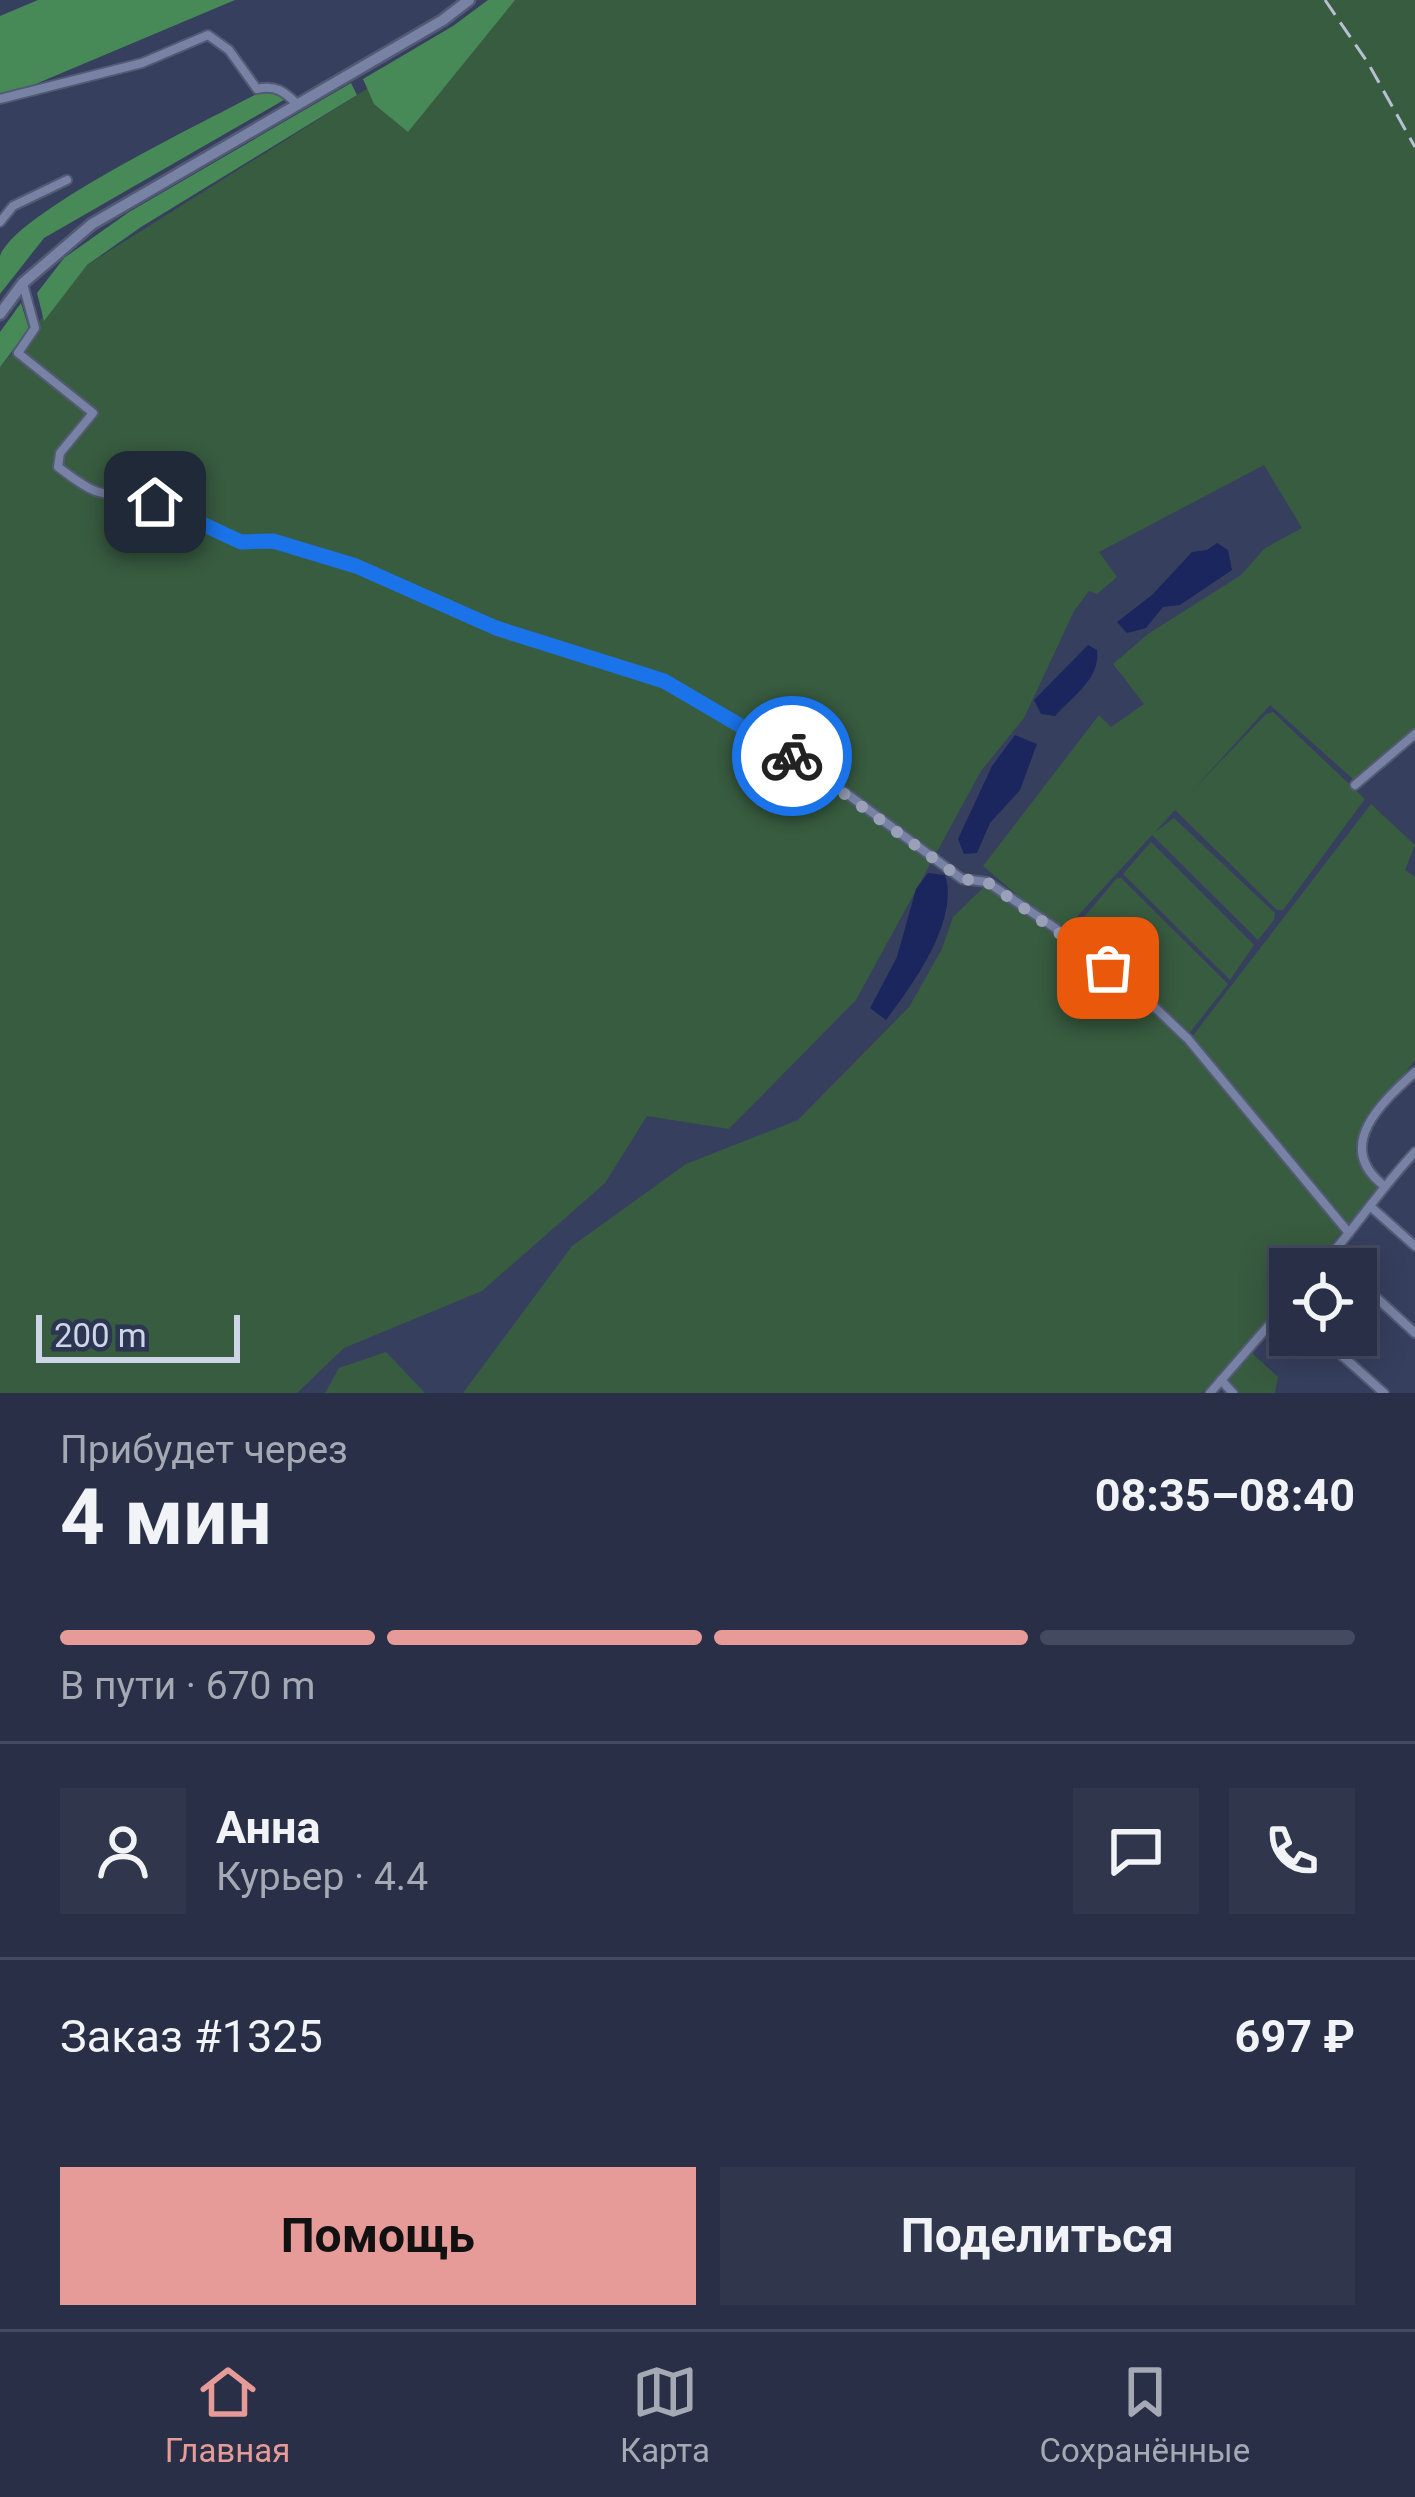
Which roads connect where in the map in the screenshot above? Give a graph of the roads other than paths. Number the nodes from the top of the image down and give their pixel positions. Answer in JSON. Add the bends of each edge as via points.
{"nodes":[{"id":1,"x":469,"y":0,"type":"edge"},
{"id":2,"x":0,"y":99,"type":"edge"},
{"id":3,"x":298,"y":105,"type":"junction"},
{"id":4,"x":67,"y":180,"type":"dead end"},
{"id":5,"x":0,"y":222,"type":"edge"},
{"id":6,"x":23,"y":283,"type":"junction"},
{"id":7,"x":0,"y":314,"type":"edge"},
{"id":8,"x":1415,"y":734,"type":"edge"},
{"id":9,"x":1355,"y":785,"type":"dead end"},
{"id":10,"x":1415,"y":1072,"type":"edge"},
{"id":11,"x":1414,"y":1155,"type":"edge"},
{"id":12,"x":1383,"y":1185,"type":"junction"},
{"id":13,"x":1371,"y":1207,"type":"junction"},
{"id":14,"x":1349,"y":1233,"type":"junction"},
{"id":15,"x":1415,"y":1246,"type":"edge"},
{"id":16,"x":1337,"y":1248,"type":"edge"},
{"id":17,"x":1377,"y":1298,"type":"edge"},
{"id":18,"x":1269,"y":1327,"type":"edge"},
{"id":19,"x":1415,"y":1333,"type":"edge"},
{"id":20,"x":1343,"y":1356,"type":"edge"},
{"id":21,"x":1221,"y":1380,"type":"junction"},
{"id":22,"x":1210,"y":1393,"type":"edge"},
{"id":23,"x":1233,"y":1393,"type":"edge"},
{"id":24,"x":1384,"y":1393,"type":"edge"}],
"edges":[{"from":1,"to":3,"type":"main road"},
{"from":2,"to":3,"type":"street","via":[[142,63],[208,35],[257,89],[271,86]]},
{"from":3,"to":6,"type":"main road","via":[[92,224]]},
{"from":4,"to":5,"type":"street","via":[[14,206]]},
{"from":6,"to":7,"type":"main road"},
{"from":6,"to":14,"type":"street","via":[[35,328],[18,353],[93,413],[58,467],[94,493],[130,491],[241,542],[273,541],[356,566],[496,628],[664,681],[726,715],[962,879],[987,882],[1143,996]]},
{"from":8,"to":9,"type":"street"},
{"from":10,"to":12,"type":"street","via":[[1361,1138],[1364,1164]]},
{"from":11,"to":12,"type":"street"},
{"from":12,"to":13,"type":"street"},
{"from":13,"to":14,"type":"street"},
{"from":13,"to":15,"type":"street"},
{"from":14,"to":16,"type":"street"},
{"from":17,"to":19,"type":"street"},
{"from":18,"to":21,"type":"street"},
{"from":20,"to":24,"type":"street"},
{"from":21,"to":22,"type":"street"},
{"from":21,"to":23,"type":"street"}]}
